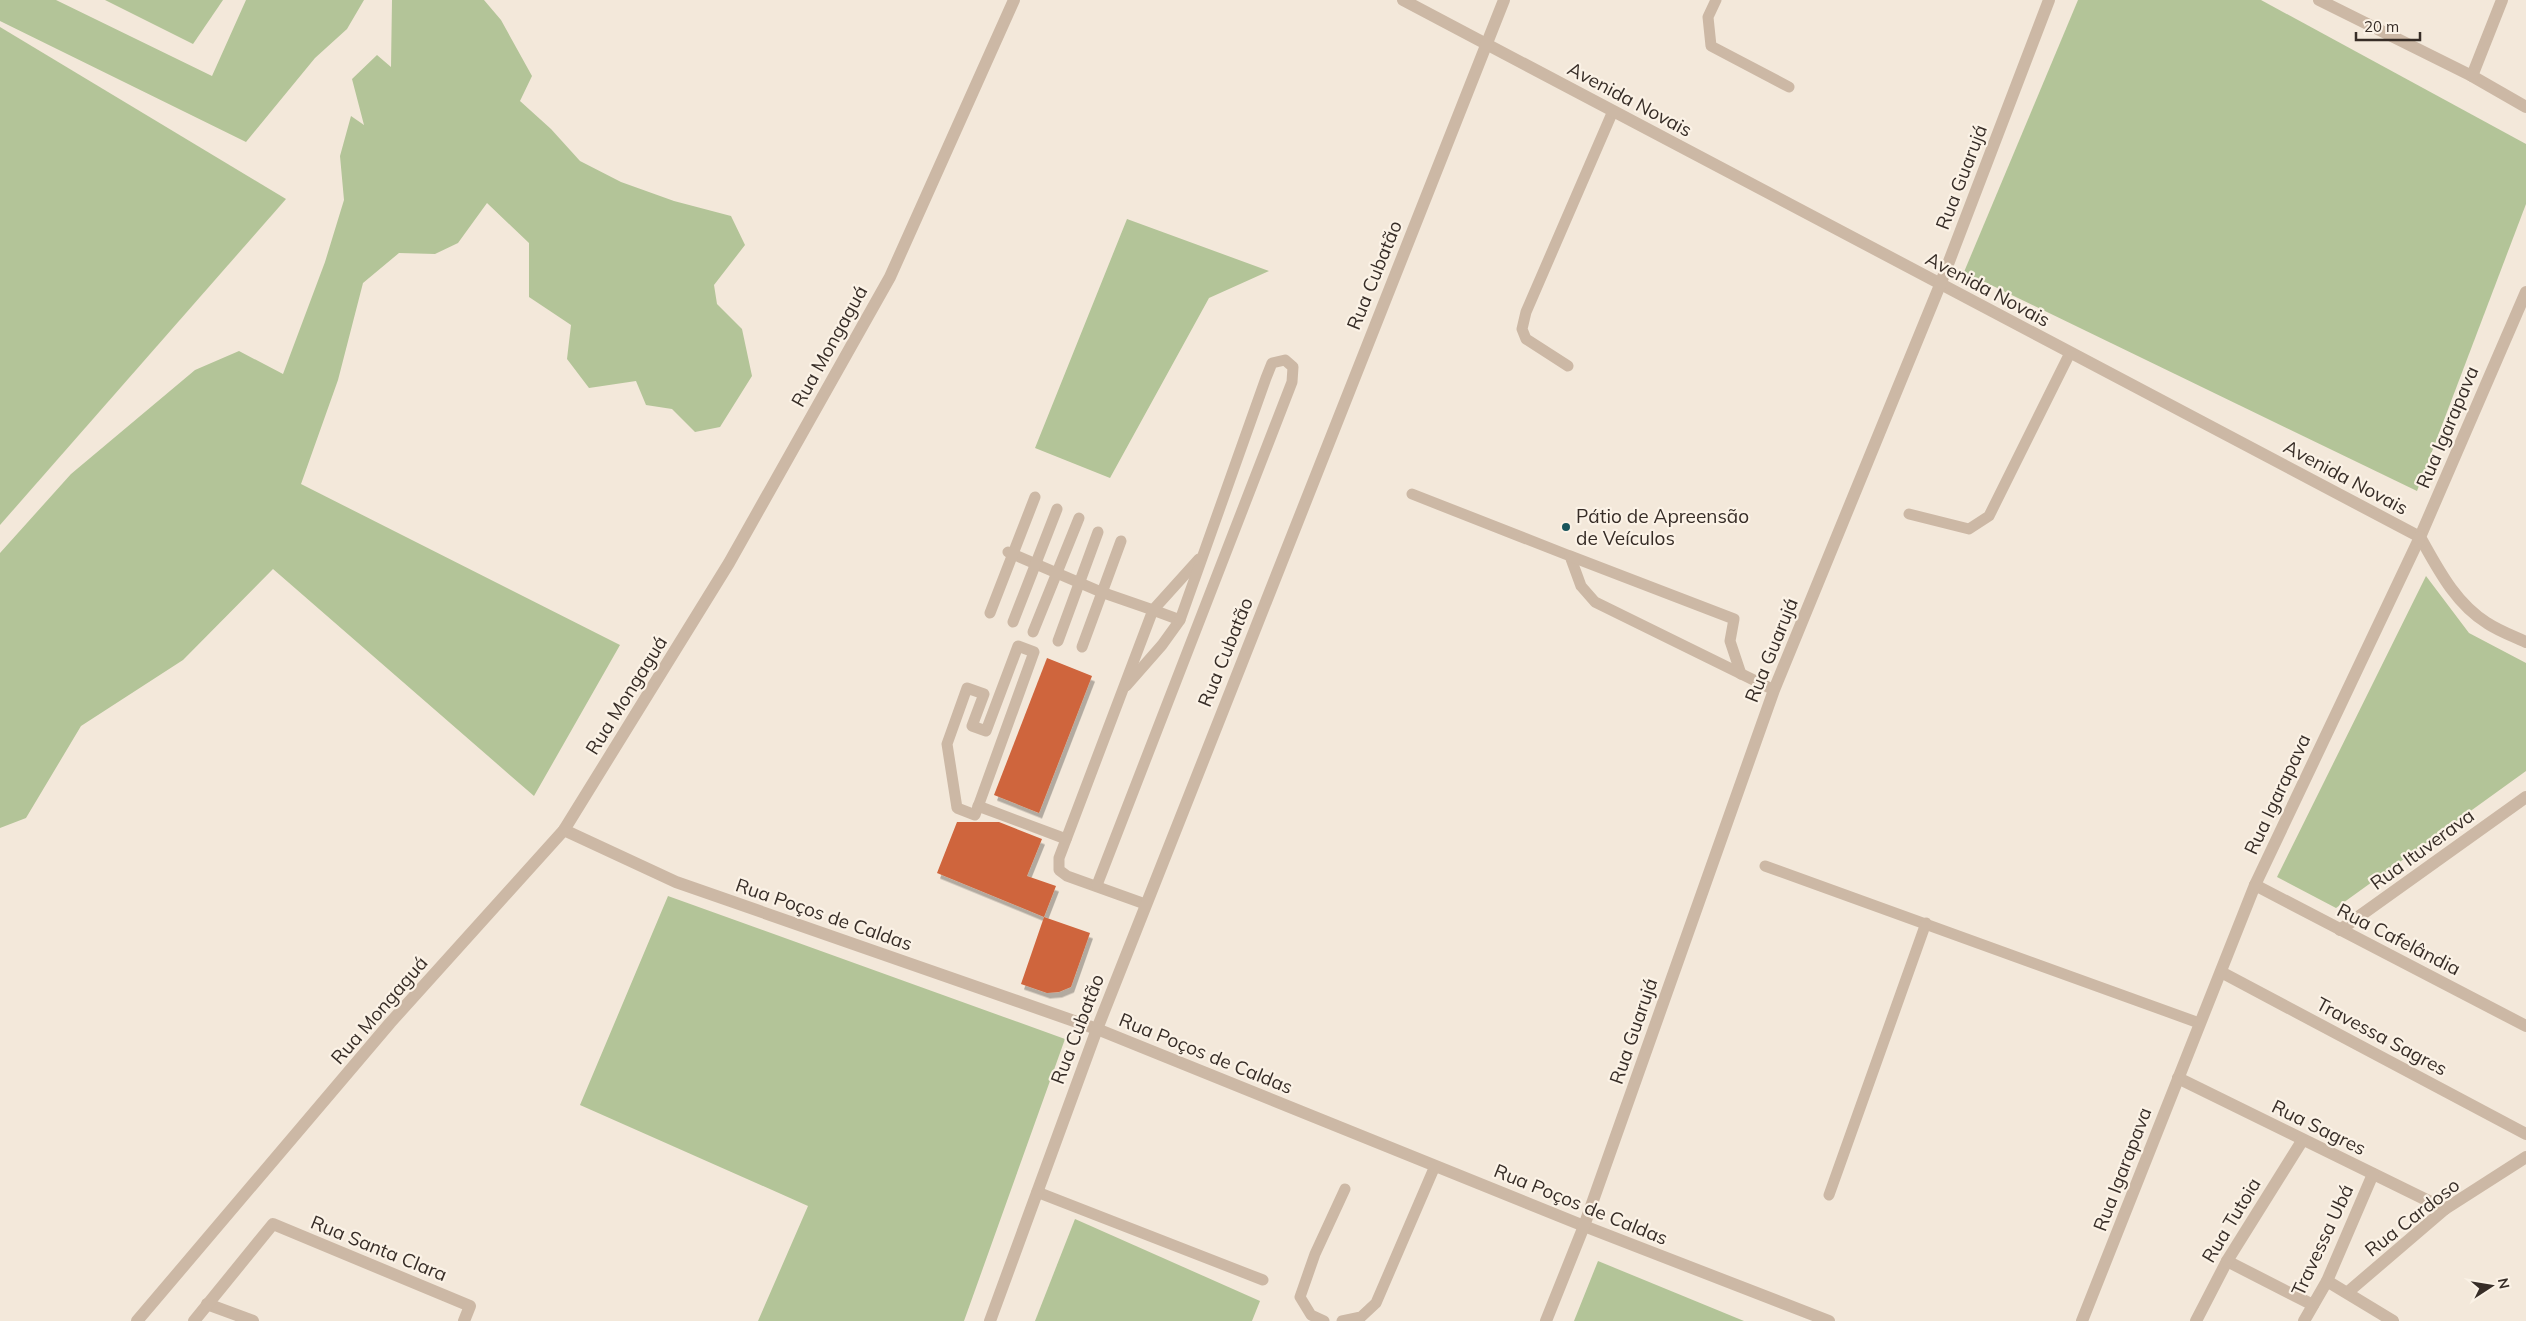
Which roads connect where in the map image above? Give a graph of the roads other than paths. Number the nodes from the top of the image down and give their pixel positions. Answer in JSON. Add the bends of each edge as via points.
{"nodes":[{"id":1,"x":1014,"y":0,"type":"edge"},
{"id":2,"x":1403,"y":0,"type":"edge"},
{"id":3,"x":1504,"y":0,"type":"edge"},
{"id":4,"x":1716,"y":0,"type":"edge"},
{"id":5,"x":2049,"y":0,"type":"edge"},
{"id":6,"x":2319,"y":0,"type":"edge"},
{"id":7,"x":2502,"y":0,"type":"edge"},
{"id":8,"x":1486,"y":43,"type":"junction"},
{"id":9,"x":2472,"y":76,"type":"junction"},
{"id":10,"x":1790,"y":87,"type":"dead end"},
{"id":11,"x":2526,"y":108,"type":"edge"},
{"id":12,"x":1613,"y":111,"type":"junction"},
{"id":13,"x":1940,"y":285,"type":"junction"},
{"id":14,"x":2526,"y":292,"type":"edge"},
{"id":15,"x":2070,"y":353,"type":"junction"},
{"id":16,"x":1568,"y":366,"type":"dead end"},
{"id":17,"x":1412,"y":494,"type":"dead end"},
{"id":18,"x":1035,"y":497,"type":"dead end"},
{"id":19,"x":1056,"y":509,"type":"dead end"},
{"id":20,"x":1909,"y":514,"type":"dead end"},
{"id":21,"x":1078,"y":518,"type":"dead end"},
{"id":22,"x":1098,"y":532,"type":"dead end"},
{"id":23,"x":2420,"y":537,"type":"junction"},
{"id":24,"x":1121,"y":541,"type":"dead end"},
{"id":25,"x":1011,"y":554,"type":"junction"},
{"id":26,"x":1202,"y":556,"type":"junction"},
{"id":27,"x":1570,"y":556,"type":"junction"},
{"id":28,"x":1036,"y":564,"type":"junction"},
{"id":29,"x":1058,"y":574,"type":"junction"},
{"id":30,"x":1080,"y":583,"type":"junction"},
{"id":31,"x":1102,"y":592,"type":"junction"},
{"id":32,"x":1153,"y":610,"type":"junction"},
{"id":33,"x":990,"y":613,"type":"dead end"},
{"id":34,"x":1180,"y":620,"type":"junction"},
{"id":35,"x":1013,"y":622,"type":"dead end"},
{"id":36,"x":1033,"y":632,"type":"dead end"},
{"id":37,"x":1058,"y":641,"type":"dead end"},
{"id":38,"x":2526,"y":642,"type":"edge"},
{"id":39,"x":1082,"y":646,"type":"dead end"},
{"id":40,"x":1741,"y":674,"type":"junction"},
{"id":41,"x":1774,"y":690,"type":"junction"},
{"id":42,"x":1120,"y":694,"type":"junction"},
{"id":43,"x":2526,"y":797,"type":"edge"},
{"id":44,"x":978,"y":806,"type":"junction"},
{"id":45,"x":564,"y":830,"type":"junction"},
{"id":46,"x":1066,"y":839,"type":"junction"},
{"id":47,"x":1766,"y":866,"type":"dead end"},
{"id":48,"x":1097,"y":885,"type":"junction"},
{"id":49,"x":2255,"y":885,"type":"junction"},
{"id":50,"x":1145,"y":904,"type":"junction"},
{"id":51,"x":1926,"y":923,"type":"junction"},
{"id":52,"x":2340,"y":930,"type":"junction"},
{"id":53,"x":2221,"y":972,"type":"junction"},
{"id":54,"x":2199,"y":1023,"type":"junction"},
{"id":55,"x":2526,"y":1026,"type":"edge"},
{"id":56,"x":1096,"y":1029,"type":"junction"},
{"id":57,"x":2178,"y":1078,"type":"junction"},
{"id":58,"x":2526,"y":1134,"type":"edge"},
{"id":59,"x":2302,"y":1141,"type":"junction"},
{"id":60,"x":2526,"y":1158,"type":"edge"},
{"id":61,"x":1435,"y":1166,"type":"junction"},
{"id":62,"x":2373,"y":1174,"type":"junction"},
{"id":63,"x":1345,"y":1190,"type":"dead end"},
{"id":64,"x":1036,"y":1192,"type":"junction"},
{"id":65,"x":1829,"y":1195,"type":"dead end"},
{"id":66,"x":2445,"y":1209,"type":"junction"},
{"id":67,"x":1584,"y":1226,"type":"junction"},
{"id":68,"x":2227,"y":1261,"type":"junction"},
{"id":69,"x":1263,"y":1280,"type":"dead end"},
{"id":70,"x":2327,"y":1280,"type":"junction"},
{"id":71,"x":2348,"y":1292,"type":"junction"},
{"id":72,"x":207,"y":1304,"type":"junction"},
{"id":73,"x":2313,"y":1304,"type":"junction"},
{"id":74,"x":137,"y":1321,"type":"edge"},
{"id":75,"x":194,"y":1321,"type":"edge"},
{"id":76,"x":253,"y":1321,"type":"edge"},
{"id":77,"x":464,"y":1321,"type":"edge"},
{"id":78,"x":990,"y":1321,"type":"edge"},
{"id":79,"x":1324,"y":1321,"type":"edge"},
{"id":80,"x":1342,"y":1321,"type":"edge"},
{"id":81,"x":1546,"y":1321,"type":"edge"},
{"id":82,"x":1829,"y":1321,"type":"edge"},
{"id":83,"x":2082,"y":1321,"type":"edge"},
{"id":84,"x":2196,"y":1321,"type":"edge"},
{"id":85,"x":2304,"y":1321,"type":"edge"},
{"id":86,"x":2393,"y":1321,"type":"edge"}],
"edges":[{"from":1,"to":45,"type":"street","name":"Rua Mongaguá","via":[[890,277],[729,563]]},
{"from":2,"to":8,"type":"street","name":"Avenida Novais"},
{"from":3,"to":8,"type":"street","name":"Rua Cubatão"},
{"from":4,"to":10,"type":"lane","via":[[1708,17],[1711,46]]},
{"from":5,"to":13,"type":"street","name":"Rua Guarujá"},
{"from":6,"to":9,"type":"street"},
{"from":7,"to":9,"type":"street"},
{"from":8,"to":12,"type":"street","name":"Avenida Novais"},
{"from":8,"to":50,"type":"street","name":"Rua Cubatão"},
{"from":9,"to":11,"type":"street"},
{"from":12,"to":13,"type":"street","name":"Avenida Novais"},
{"from":12,"to":16,"type":"lane","via":[[1526,312],[1522,329],[1526,340]]},
{"from":13,"to":15,"type":"street","name":"Avenida Novais"},
{"from":13,"to":41,"type":"street","name":"Rua Guarujá"},
{"from":14,"to":23,"type":"street","name":"Rua Igarapava"},
{"from":15,"to":20,"type":"lane","via":[[1989,516],[1969,529]]},
{"from":15,"to":23,"type":"street","name":"Avenida Novais"},
{"from":17,"to":27,"type":"lane"},
{"from":18,"to":25,"type":"lane"},
{"from":19,"to":28,"type":"lane"},
{"from":21,"to":29,"type":"lane"},
{"from":22,"to":30,"type":"lane"},
{"from":23,"to":38,"type":"street","name":"Avenida Novais","via":[[2461,602],[2486,623]]},
{"from":23,"to":49,"type":"street","name":"Rua Igarapava"},
{"from":24,"to":31,"type":"lane"},
{"from":25,"to":28,"type":"lane"},
{"from":25,"to":33,"type":"lane"},
{"from":26,"to":32,"type":"lane"},
{"from":26,"to":34,"type":"lane"},
{"from":26,"to":48,"type":"lane","via":[[1272,363],[1285,360],[1293,367],[1292,382]]},
{"from":27,"to":40,"type":"lane","via":[[1581,586],[1595,602]]},
{"from":27,"to":40,"type":"lane","via":[[1734,619],[1730,641]]},
{"from":28,"to":29,"type":"lane"},
{"from":28,"to":35,"type":"lane"},
{"from":29,"to":30,"type":"lane"},
{"from":29,"to":36,"type":"lane"},
{"from":30,"to":31,"type":"lane"},
{"from":30,"to":37,"type":"lane"},
{"from":31,"to":32,"type":"lane"},
{"from":31,"to":39,"type":"lane"},
{"from":32,"to":34,"type":"lane"},
{"from":32,"to":42,"type":"lane"},
{"from":34,"to":42,"type":"lane"},
{"from":40,"to":41,"type":"lane"},
{"from":41,"to":67,"type":"street","name":"Rua Guarujá"},
{"from":42,"to":46,"type":"lane"},
{"from":43,"to":52,"type":"street","name":"Rua Ituverava"},
{"from":44,"to":44,"type":"lane","via":[[1034,652],[1018,646],[986,731],[972,726],[984,694],[967,688],[947,744],[957,808],[975,815]]},
{"from":44,"to":46,"type":"lane"},
{"from":45,"to":56,"type":"street","name":"Rua Poços de Caldas","via":[[676,882]]},
{"from":45,"to":74,"type":"street","name":"Rua Mongaguá","via":[[390,1024]]},
{"from":46,"to":48,"type":"lane","via":[[1059,858],[1059,870],[1067,876]]},
{"from":47,"to":51,"type":"lane"},
{"from":48,"to":50,"type":"lane"},
{"from":49,"to":52,"type":"street","name":"Rua Cafelândia"},
{"from":49,"to":53,"type":"street","name":"Rua Igarapava"},
{"from":50,"to":56,"type":"street","name":"Rua Cubatão"},
{"from":51,"to":54,"type":"lane"},
{"from":51,"to":65,"type":"lane"},
{"from":52,"to":55,"type":"street","name":"Rua Cafelândia"},
{"from":53,"to":54,"type":"street","name":"Rua Igarapava"},
{"from":53,"to":58,"type":"street","name":"Travessa Sagres"},
{"from":54,"to":57,"type":"street","name":"Rua Igarapava"},
{"from":56,"to":61,"type":"street","name":"Rua Poços de Caldas"},
{"from":56,"to":64,"type":"street","name":"Rua Cubatão"},
{"from":57,"to":59,"type":"street","name":"Rua Sagres"},
{"from":57,"to":83,"type":"street","name":"Rua Igarapava"},
{"from":59,"to":62,"type":"street","name":"Rua Sagres"},
{"from":59,"to":68,"type":"street","name":"Rua Tutoia"},
{"from":60,"to":66,"type":"street","name":"Rua Cardoso"},
{"from":61,"to":67,"type":"street","name":"Rua Poços de Caldas"},
{"from":61,"to":80,"type":"lane","via":[[1376,1303],[1360,1317]]},
{"from":62,"to":66,"type":"street","name":"Rua Sagres"},
{"from":62,"to":70,"type":"street","name":"Travessa Ubá"},
{"from":63,"to":79,"type":"lane","via":[[1315,1254],[1300,1297],[1311,1315]]},
{"from":64,"to":69,"type":"lane"},
{"from":64,"to":78,"type":"street","name":"Rua Cubatão"},
{"from":66,"to":71,"type":"street","name":"Rua Cardoso"},
{"from":67,"to":81,"type":"street","name":"Rua Guarujá"},
{"from":67,"to":82,"type":"street","name":"Rua Poços de Caldas"},
{"from":68,"to":73,"type":"street"},
{"from":68,"to":84,"type":"street","name":"Rua Tutoia"},
{"from":70,"to":71,"type":"street"},
{"from":70,"to":73,"type":"street","name":"Travessa Ubá"},
{"from":71,"to":86,"type":"street"},
{"from":72,"to":75,"type":"street"},
{"from":72,"to":76,"type":"street"},
{"from":72,"to":77,"type":"street","name":"Rua Santa Clara","via":[[273,1224],[470,1306]]},
{"from":73,"to":85,"type":"street","name":"Travessa Ubá"}]}
